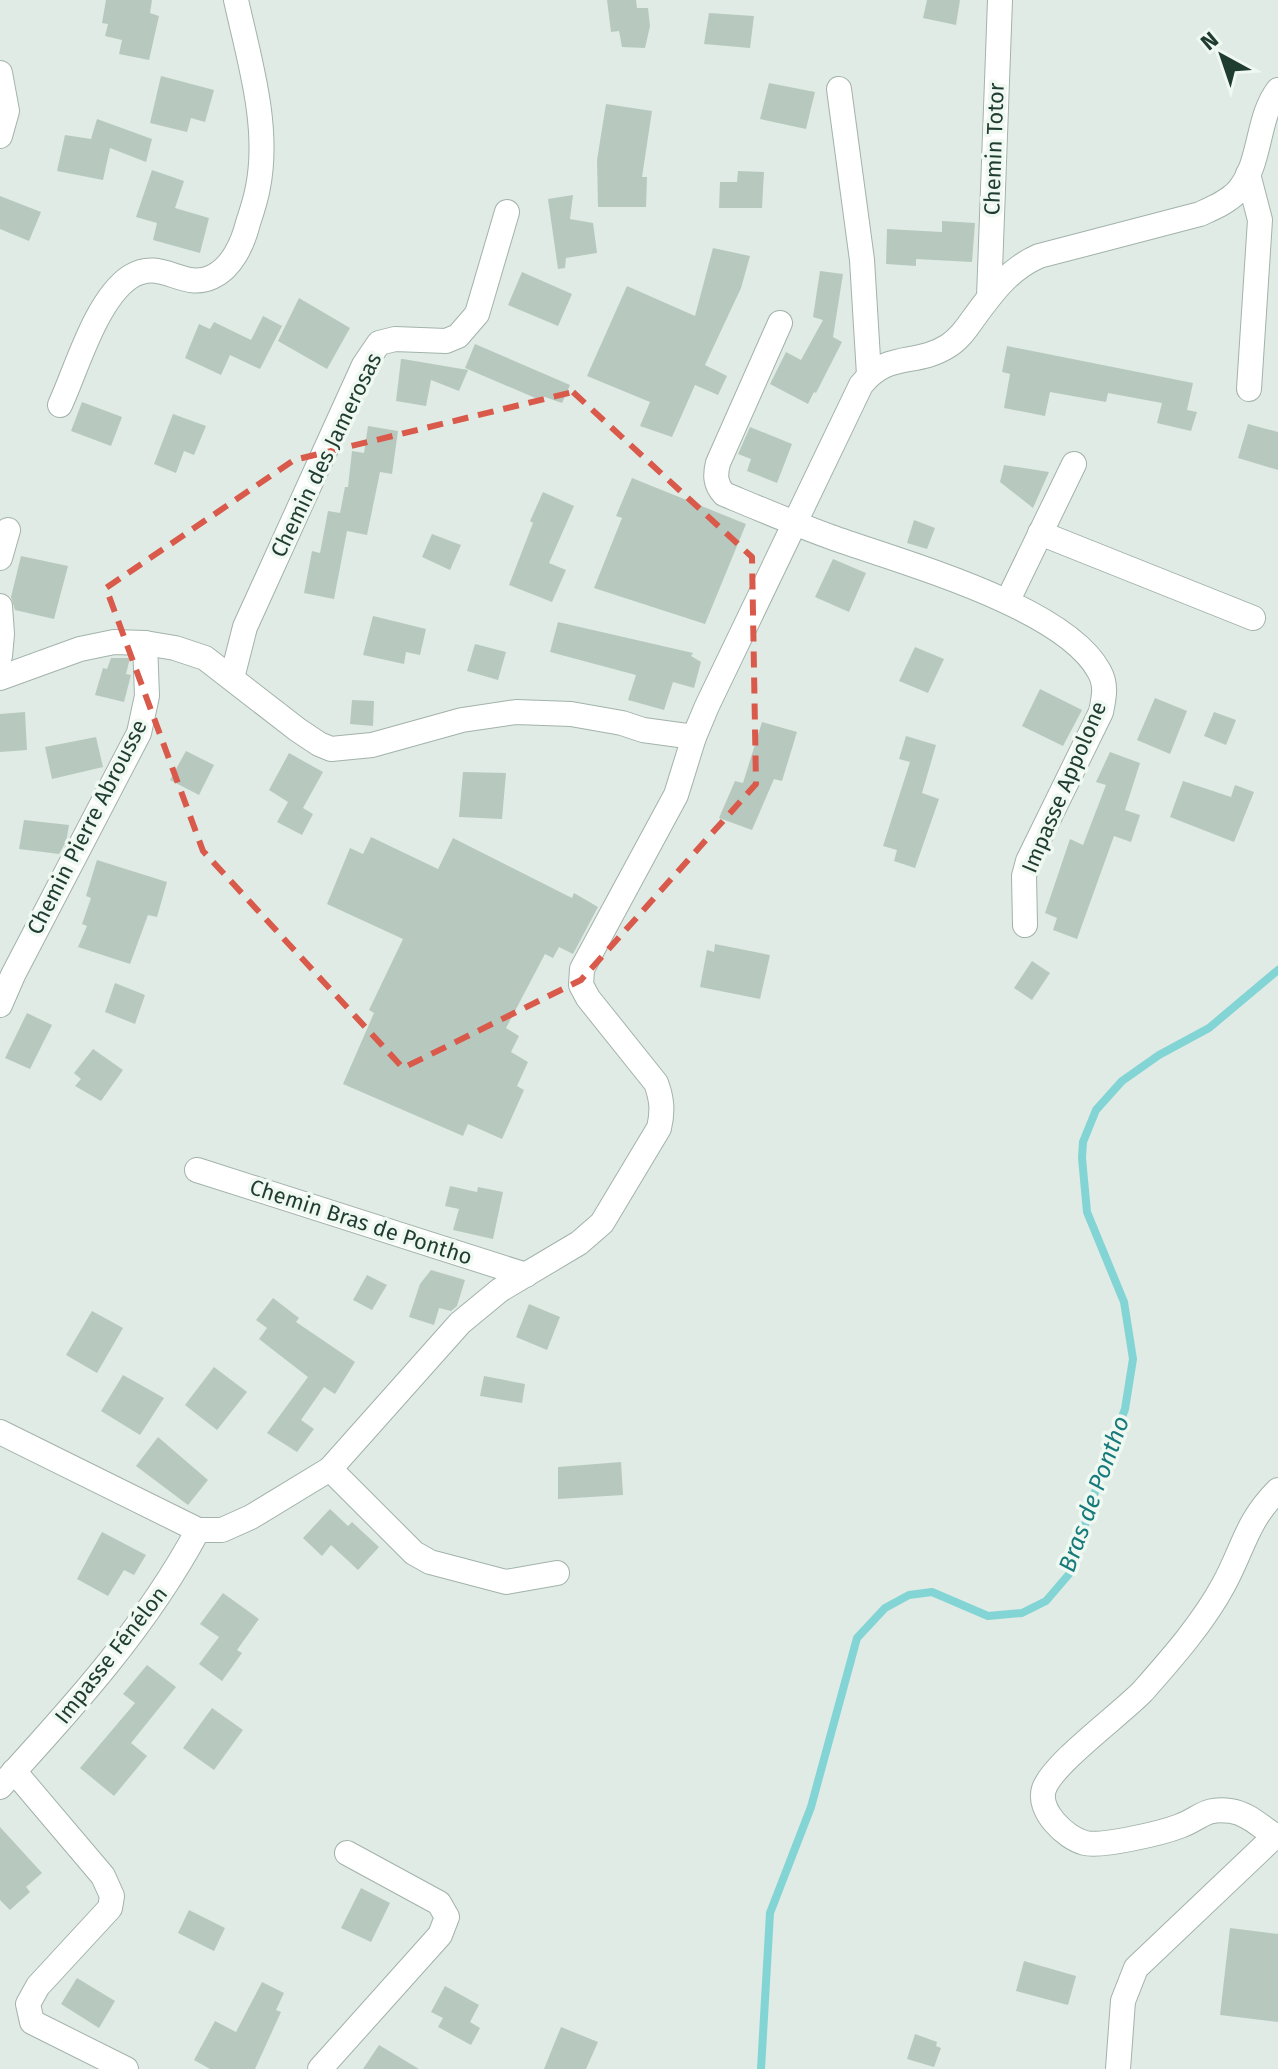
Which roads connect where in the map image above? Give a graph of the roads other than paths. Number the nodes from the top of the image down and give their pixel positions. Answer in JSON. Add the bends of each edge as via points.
{"nodes":[{"id":1,"x":236,"y":0,"type":"edge"},
{"id":2,"x":1000,"y":0,"type":"edge"},
{"id":3,"x":0,"y":73,"type":"edge"},
{"id":4,"x":839,"y":89,"type":"dead end"},
{"id":5,"x":1278,"y":90,"type":"edge"},
{"id":6,"x":0,"y":136,"type":"edge"},
{"id":7,"x":1248,"y":174,"type":"junction"},
{"id":8,"x":507,"y":212,"type":"dead end"},
{"id":9,"x":989,"y":297,"type":"junction"},
{"id":10,"x":780,"y":323,"type":"dead end"},
{"id":11,"x":869,"y":375,"type":"junction"},
{"id":12,"x":1249,"y":389,"type":"dead end"},
{"id":13,"x":60,"y":405,"type":"dead end"},
{"id":14,"x":1074,"y":464,"type":"dead end"},
{"id":15,"x":795,"y":524,"type":"junction"},
{"id":16,"x":8,"y":530,"type":"dead end"},
{"id":17,"x":1040,"y":533,"type":"junction"},
{"id":18,"x":0,"y":558,"type":"edge"},
{"id":19,"x":1008,"y":600,"type":"junction"},
{"id":20,"x":0,"y":606,"type":"edge"},
{"id":21,"x":1253,"y":618,"type":"dead end"},
{"id":22,"x":145,"y":643,"type":"junction"},
{"id":23,"x":0,"y":656,"type":"edge"},
{"id":24,"x":0,"y":678,"type":"edge"},
{"id":25,"x":232,"y":678,"type":"junction"},
{"id":26,"x":694,"y":737,"type":"junction"},
{"id":27,"x":1025,"y":925,"type":"dead end"},
{"id":28,"x":0,"y":1005,"type":"edge"},
{"id":29,"x":197,"y":1170,"type":"dead end"},
{"id":30,"x":526,"y":1275,"type":"junction"},
{"id":31,"x":0,"y":1432,"type":"edge"},
{"id":32,"x":330,"y":1469,"type":"junction"},
{"id":33,"x":1278,"y":1490,"type":"edge"},
{"id":34,"x":198,"y":1530,"type":"junction"},
{"id":35,"x":557,"y":1573,"type":"dead end"},
{"id":36,"x":7,"y":1779,"type":"edge"},
{"id":37,"x":1276,"y":1837,"type":"edge"},
{"id":38,"x":347,"y":1853,"type":"dead end"},
{"id":39,"x":126,"y":2069,"type":"edge"},
{"id":40,"x":320,"y":2069,"type":"edge"},
{"id":41,"x":1118,"y":2069,"type":"edge"}],
"edges":[{"from":1,"to":13,"type":"street","via":[[261,134],[259,185],[240,247],[210,278],[191,281],[158,269],[128,279],[103,309]]},
{"from":2,"to":9,"type":"street","name":"Chemin Totor"},
{"from":3,"to":6,"type":"street","via":[[7,111]]},
{"from":4,"to":11,"type":"street","via":[[862,260]]},
{"from":5,"to":7,"type":"street","via":[[1261,125]]},
{"from":7,"to":9,"type":"street","via":[[1238,191],[1200,214],[1025,262]]},
{"from":7,"to":12,"type":"street","via":[[1260,220]]},
{"from":8,"to":25,"type":"street","name":"Chemin des Jamerosas","via":[[477,314],[458,336],[379,343],[364,365],[245,627]]},
{"from":9,"to":11,"type":"street","via":[[950,345],[929,356],[889,362]]},
{"from":10,"to":15,"type":"street","via":[[718,463],[716,481],[724,494]]},
{"from":11,"to":15,"type":"street"},
{"from":14,"to":17,"type":"street"},
{"from":15,"to":19,"type":"street","name":"Impasse Appolone"},
{"from":15,"to":26,"type":"street"},
{"from":16,"to":18,"type":"street"},
{"from":17,"to":19,"type":"street"},
{"from":17,"to":21,"type":"street"},
{"from":19,"to":27,"type":"street","name":"Impasse Appolone","via":[[1083,651],[1099,669],[1105,692],[1101,712],[1028,861]]},
{"from":20,"to":23,"type":"street"},
{"from":22,"to":24,"type":"street","via":[[80,649]]},
{"from":22,"to":25,"type":"street","via":[[205,658]]},
{"from":22,"to":28,"type":"street","name":"Chemin Pierre Abrousse","via":[[147,696],[139,733]]},
{"from":25,"to":26,"type":"street","via":[[331,749],[372,745],[462,720],[516,712],[571,714]]},
{"from":26,"to":30,"type":"street","via":[[676,795],[582,969],[581,985],[596,1010],[656,1083],[659,1128],[602,1223]]},
{"from":29,"to":30,"type":"street","name":"Chemin Bras de Pontho"},
{"from":30,"to":32,"type":"street","via":[[460,1323]]},
{"from":31,"to":34,"type":"street"},
{"from":32,"to":34,"type":"street","via":[[251,1517],[222,1530]]},
{"from":32,"to":35,"type":"street","via":[[414,1553],[430,1562],[506,1582]]},
{"from":33,"to":37,"type":"street","via":[[1248,1528],[1206,1614],[1140,1693],[1065,1762],[1042,1792],[1051,1817],[1084,1842],[1157,1833],[1210,1810],[1246,1815]]},
{"from":34,"to":36,"type":"street","name":"Impasse Fénélon","via":[[151,1609]]},
{"from":36,"to":39,"type":"street","name":"Impasse Fénélon","via":[[103,1876],[112,1896],[110,1908],[38,1986],[28,2004],[32,2022]]},
{"from":37,"to":41,"type":"street","via":[[1136,1968],[1123,2001]]},
{"from":38,"to":40,"type":"street","via":[[439,1903],[447,1917],[440,1935]]}]}
